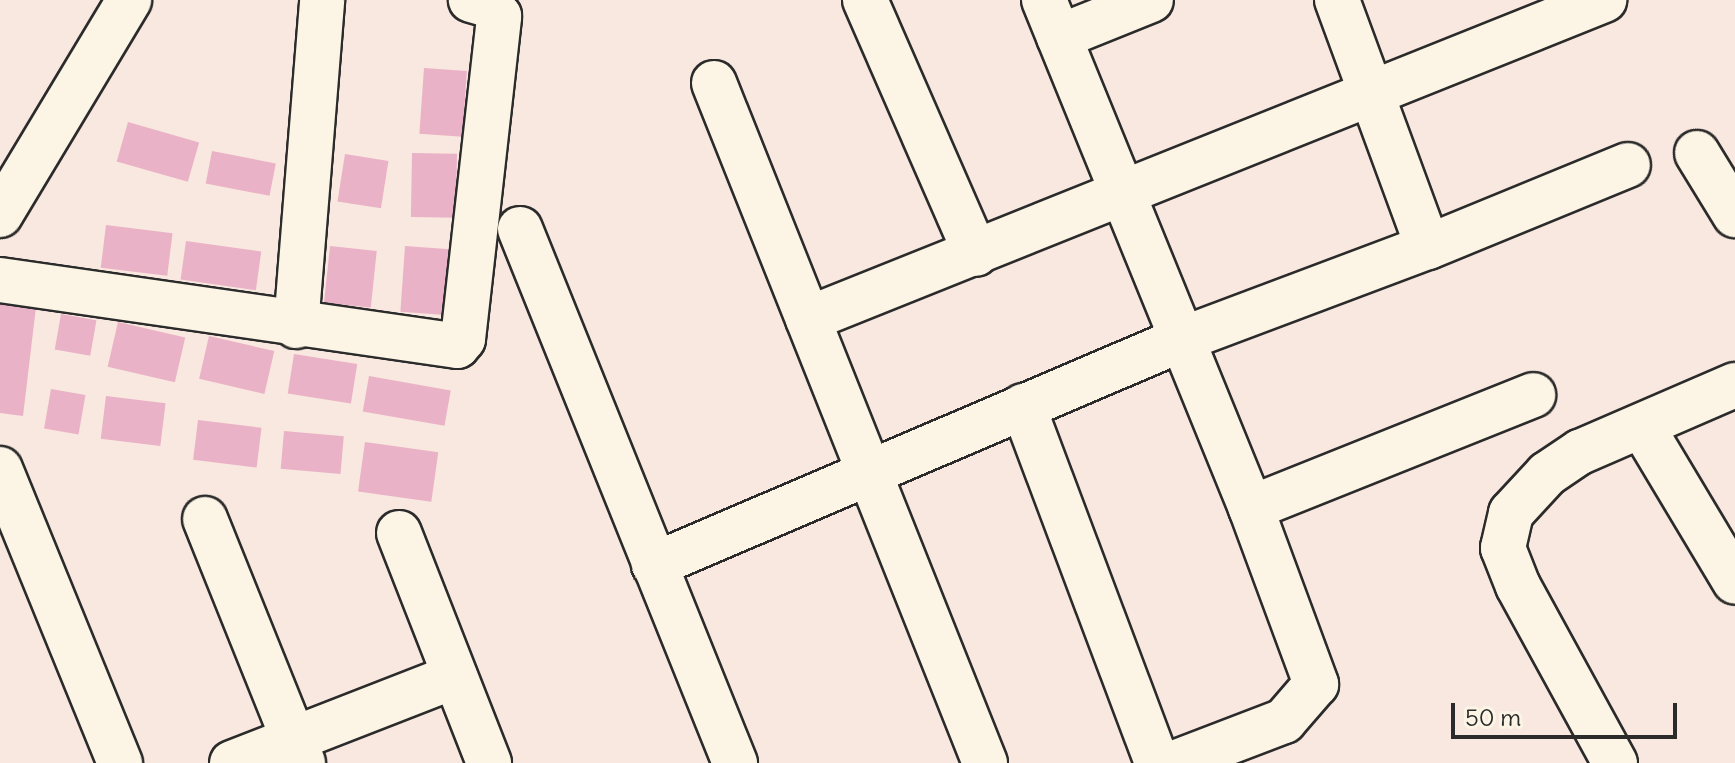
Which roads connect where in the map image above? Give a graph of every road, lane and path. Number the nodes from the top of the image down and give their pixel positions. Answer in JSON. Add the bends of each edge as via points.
{"nodes":[{"id":1,"x":129,"y":0,"type":"edge"},
{"id":2,"x":322,"y":0,"type":"edge"},
{"id":3,"x":471,"y":0,"type":"edge"},
{"id":4,"x":865,"y":0,"type":"edge"},
{"id":5,"x":1151,"y":0,"type":"edge"},
{"id":6,"x":1337,"y":0,"type":"edge"},
{"id":7,"x":1604,"y":0,"type":"edge"},
{"id":8,"x":1051,"y":18,"type":"edge"},
{"id":9,"x":714,"y":83,"type":"dead end"},
{"id":10,"x":1373,"y":95,"type":"junction"},
{"id":11,"x":1697,"y":153,"type":"dead end"},
{"id":12,"x":1628,"y":165,"type":"dead end"},
{"id":13,"x":1122,"y":196,"type":"junction"},
{"id":14,"x":0,"y":215,"type":"edge"},
{"id":15,"x":1735,"y":215,"type":"edge"},
{"id":16,"x":520,"y":229,"type":"dead end"},
{"id":17,"x":1428,"y":247,"type":"junction"},
{"id":18,"x":976,"y":254,"type":"junction"},
{"id":19,"x":0,"y":280,"type":"edge"},
{"id":20,"x":808,"y":319,"type":"junction"},
{"id":21,"x":296,"y":326,"type":"junction"},
{"id":22,"x":1180,"y":340,"type":"junction"},
{"id":23,"x":1735,"y":385,"type":"edge"},
{"id":24,"x":1533,"y":395,"type":"dead end"},
{"id":25,"x":1023,"y":406,"type":"junction"},
{"id":26,"x":1643,"y":428,"type":"junction"},
{"id":27,"x":0,"y":469,"type":"edge"},
{"id":28,"x":868,"y":471,"type":"junction"},
{"id":29,"x":1251,"y":508,"type":"junction"},
{"id":30,"x":205,"y":519,"type":"dead end"},
{"id":31,"x":399,"y":533,"type":"dead end"},
{"id":32,"x":654,"y":565,"type":"junction"},
{"id":33,"x":1735,"y":582,"type":"edge"},
{"id":34,"x":455,"y":676,"type":"junction"},
{"id":35,"x":298,"y":752,"type":"edge"},
{"id":36,"x":120,"y":763,"type":"edge"},
{"id":37,"x":232,"y":763,"type":"edge"},
{"id":38,"x":489,"y":763,"type":"edge"},
{"id":39,"x":735,"y":763,"type":"edge"},
{"id":40,"x":985,"y":763,"type":"edge"},
{"id":41,"x":1157,"y":763,"type":"edge"},
{"id":42,"x":1174,"y":763,"type":"edge"},
{"id":43,"x":1615,"y":763,"type":"edge"}],
"edges":[{"from":1,"to":14,"type":"street"},
{"from":2,"to":21,"type":"street"},
{"from":3,"to":21,"type":"street","via":[[495,9],[499,16],[461,341],[454,347]]},
{"from":4,"to":18,"type":"street"},
{"from":5,"to":8,"type":"street"},
{"from":6,"to":10,"type":"street"},
{"from":7,"to":10,"type":"street"},
{"from":8,"to":13,"type":"street"},
{"from":9,"to":20,"type":"street"},
{"from":10,"to":13,"type":"street"},
{"from":10,"to":17,"type":"street"},
{"from":11,"to":15,"type":"street"},
{"from":12,"to":17,"type":"street"},
{"from":13,"to":18,"type":"street"},
{"from":13,"to":22,"type":"street"},
{"from":16,"to":32,"type":"street"},
{"from":17,"to":22,"type":"street"},
{"from":18,"to":20,"type":"street"},
{"from":19,"to":21,"type":"street"},
{"from":20,"to":28,"type":"street"},
{"from":22,"to":25,"type":"street"},
{"from":22,"to":29,"type":"street"},
{"from":23,"to":26,"type":"street"},
{"from":24,"to":29,"type":"street"},
{"from":25,"to":28,"type":"street"},
{"from":25,"to":41,"type":"street"},
{"from":26,"to":33,"type":"street"},
{"from":26,"to":43,"type":"street","via":[[1580,452],[1547,474],[1511,513],[1503,548],[1518,586]]},
{"from":27,"to":36,"type":"street"},
{"from":28,"to":32,"type":"street"},
{"from":28,"to":40,"type":"street"},
{"from":29,"to":42,"type":"street","via":[[1316,684],[1284,721]]},
{"from":30,"to":35,"type":"street"},
{"from":31,"to":34,"type":"street"},
{"from":32,"to":39,"type":"street"},
{"from":34,"to":35,"type":"street"},
{"from":34,"to":38,"type":"street"},
{"from":35,"to":37,"type":"street"}]}
